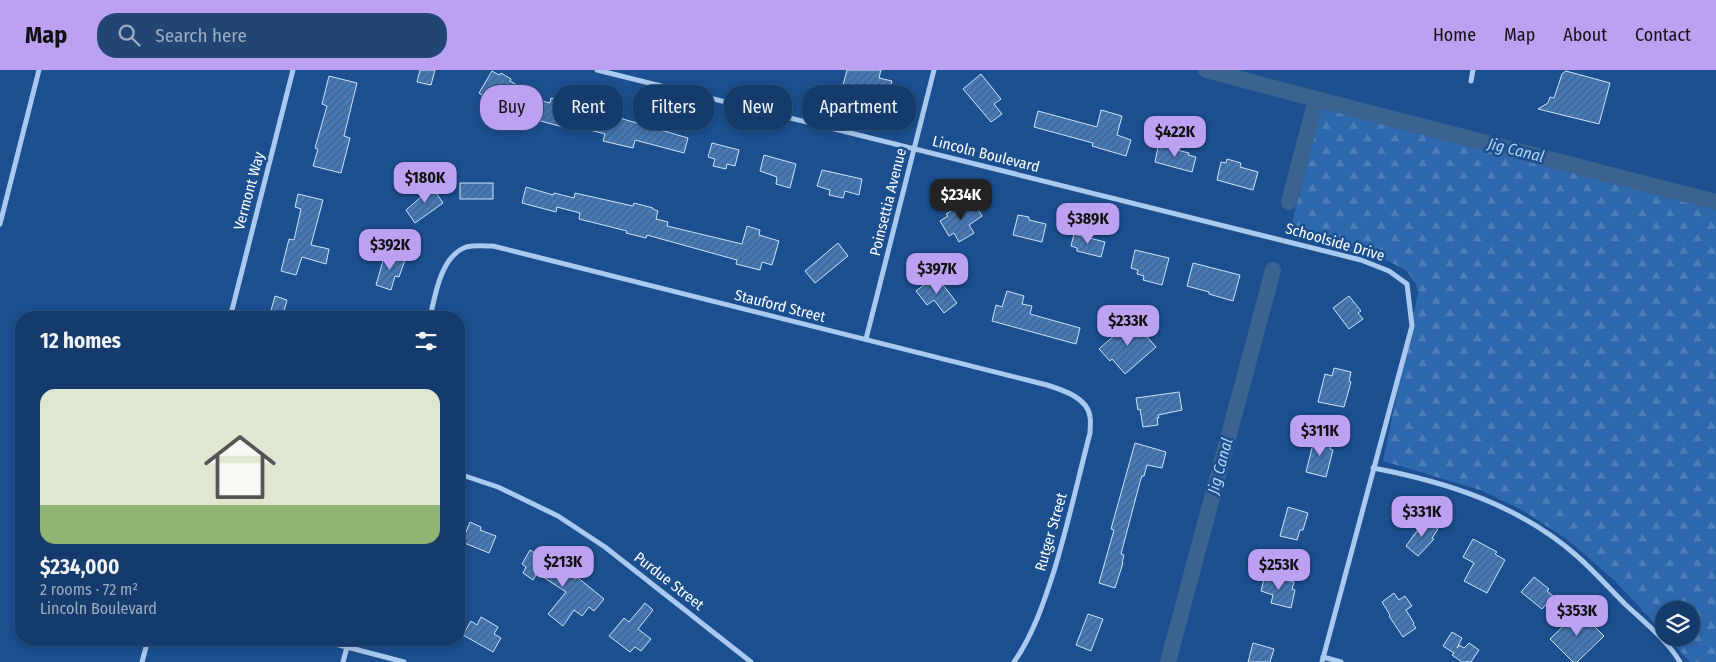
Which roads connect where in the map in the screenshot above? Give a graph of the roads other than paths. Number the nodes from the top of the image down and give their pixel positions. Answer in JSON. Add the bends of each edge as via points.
{"nodes":[{"id":1,"x":39,"y":70,"type":"edge"},
{"id":2,"x":293,"y":70,"type":"edge"},
{"id":3,"x":597,"y":70,"type":"edge"},
{"id":4,"x":934,"y":70,"type":"edge"},
{"id":5,"x":1474,"y":70,"type":"edge"},
{"id":6,"x":1471,"y":80,"type":"dead end"},
{"id":7,"x":914,"y":149,"type":"junction"},
{"id":8,"x":0,"y":224,"type":"edge"},
{"id":9,"x":1223,"y":226,"type":"joint"},
{"id":10,"x":232,"y":311,"type":"edge"},
{"id":11,"x":432,"y":311,"type":"edge"},
{"id":12,"x":866,"y":340,"type":"junction"},
{"id":13,"x":1084,"y":405,"type":"joint"},
{"id":14,"x":1373,"y":468,"type":"junction"},
{"id":15,"x":465,"y":476,"type":"edge"},
{"id":16,"x":146,"y":646,"type":"edge"},
{"id":17,"x":343,"y":646,"type":"edge"},
{"id":18,"x":347,"y":647,"type":"junction"},
{"id":19,"x":1322,"y":660,"type":"edge"},
{"id":20,"x":142,"y":662,"type":"edge"},
{"id":21,"x":343,"y":662,"type":"edge"},
{"id":22,"x":404,"y":662,"type":"edge"},
{"id":23,"x":751,"y":662,"type":"edge"},
{"id":24,"x":1014,"y":662,"type":"edge"},
{"id":25,"x":1341,"y":662,"type":"edge"},
{"id":26,"x":1680,"y":662,"type":"edge"}],
"edges":[{"from":1,"to":8,"type":"street"},
{"from":2,"to":10,"type":"street","name":"Vermont Way"},
{"from":3,"to":7,"type":"street","name":"Lincoln Boulevard"},
{"from":4,"to":7,"type":"street","name":"Poinsettia Avenue"},
{"from":5,"to":6,"type":"street"},
{"from":7,"to":9,"type":"street","name":"Lincoln Boulevard"},
{"from":7,"to":12,"type":"street","name":"Poinsettia Avenue"},
{"from":9,"to":14,"type":"street","name":"Schoolside Drive","via":[[1361,260],[1389,271],[1407,284],[1412,326]]},
{"from":11,"to":12,"type":"street","name":"Stauford Street","via":[[441,274],[452,257],[466,248],[494,246]]},
{"from":12,"to":13,"type":"street","name":"Stauford Street","via":[[1055,387]]},
{"from":13,"to":24,"type":"street","name":"Rutger Street","via":[[1090,415],[1090,433],[1061,546],[1031,633]]},
{"from":14,"to":19,"type":"street","name":"Schoolside Drive"},
{"from":14,"to":26,"type":"street","via":[[1472,494],[1544,530],[1576,555]]},
{"from":15,"to":23,"type":"street","name":"Purdue Street","via":[[498,487],[558,516],[605,547]]},
{"from":16,"to":20,"type":"street"},
{"from":17,"to":18,"type":"street"},
{"from":18,"to":21,"type":"street"},
{"from":18,"to":22,"type":"street"},
{"from":19,"to":25,"type":"street"}]}
